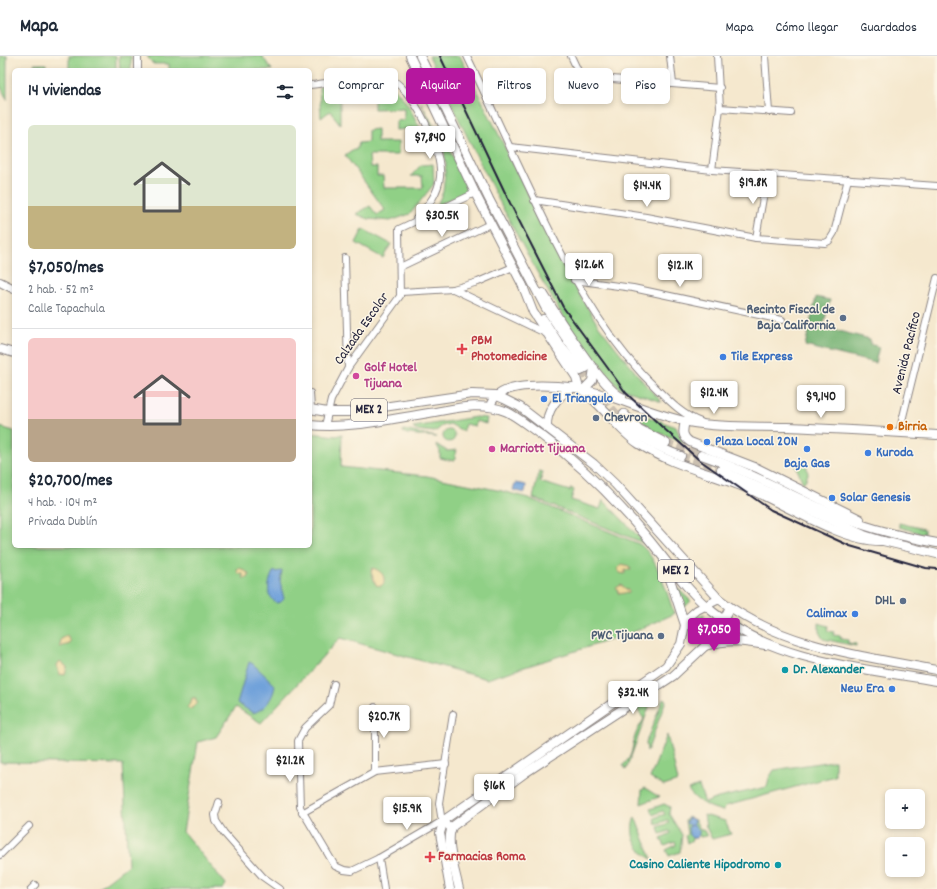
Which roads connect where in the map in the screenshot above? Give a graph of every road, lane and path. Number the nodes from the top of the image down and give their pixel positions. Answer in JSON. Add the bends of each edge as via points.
{"nodes":[{"id":1,"x":138,"y":56,"type":"edge"},
{"id":2,"x":410,"y":56,"type":"edge"},
{"id":3,"x":420,"y":56,"type":"edge"},
{"id":4,"x":467,"y":56,"type":"edge"},
{"id":5,"x":571,"y":56,"type":"edge"},
{"id":6,"x":670,"y":56,"type":"edge"},
{"id":7,"x":717,"y":56,"type":"edge"},
{"id":8,"x":765,"y":56,"type":"edge"},
{"id":9,"x":138,"y":68,"type":"edge"},
{"id":10,"x":415,"y":68,"type":"edge"},
{"id":11,"x":673,"y":84,"type":"junction"},
{"id":12,"x":312,"y":85,"type":"edge"},
{"id":13,"x":720,"y":88,"type":"junction"},
{"id":14,"x":406,"y":92,"type":"edge"},
{"id":15,"x":415,"y":104,"type":"edge"},
{"id":16,"x":432,"y":104,"type":"edge"},
{"id":17,"x":720,"y":108,"type":"junction"},
{"id":18,"x":769,"y":112,"type":"junction"},
{"id":19,"x":791,"y":114,"type":"dead end"},
{"id":20,"x":510,"y":147,"type":"junction"},
{"id":21,"x":712,"y":170,"type":"junction"},
{"id":22,"x":767,"y":174,"type":"junction"},
{"id":23,"x":848,"y":179,"type":"junction"},
{"id":24,"x":937,"y":186,"type":"edge"},
{"id":25,"x":475,"y":193,"type":"junction"},
{"id":26,"x":534,"y":200,"type":"junction"},
{"id":27,"x":415,"y":220,"type":"junction"},
{"id":28,"x":490,"y":224,"type":"junction"},
{"id":29,"x":756,"y":238,"type":"junction"},
{"id":30,"x":345,"y":258,"type":"dead end"},
{"id":31,"x":400,"y":267,"type":"junction"},
{"id":32,"x":513,"y":267,"type":"junction"},
{"id":33,"x":937,"y":278,"type":"edge"},
{"id":34,"x":574,"y":280,"type":"junction"},
{"id":35,"x":0,"y":282,"type":"edge"},
{"id":36,"x":522,"y":284,"type":"junction"},
{"id":37,"x":12,"y":288,"type":"edge"},
{"id":38,"x":453,"y":289,"type":"junction"},
{"id":39,"x":401,"y":292,"type":"junction"},
{"id":40,"x":782,"y":320,"type":"dead end"},
{"id":41,"x":545,"y":332,"type":"junction"},
{"id":42,"x":0,"y":349,"type":"edge"},
{"id":43,"x":12,"y":352,"type":"edge"},
{"id":44,"x":348,"y":368,"type":"junction"},
{"id":45,"x":587,"y":369,"type":"junction"},
{"id":46,"x":579,"y":388,"type":"junction"},
{"id":47,"x":495,"y":395,"type":"junction"},
{"id":48,"x":616,"y":398,"type":"junction"},
{"id":49,"x":635,"y":404,"type":"junction"},
{"id":50,"x":490,"y":407,"type":"junction"},
{"id":51,"x":312,"y":409,"type":"edge"},
{"id":52,"x":604,"y":409,"type":"junction"},
{"id":53,"x":327,"y":412,"type":"junction"},
{"id":54,"x":686,"y":418,"type":"junction"},
{"id":55,"x":312,"y":425,"type":"edge"},
{"id":56,"x":325,"y":426,"type":"junction"},
{"id":57,"x":547,"y":427,"type":"junction"},
{"id":58,"x":899,"y":433,"type":"junction"},
{"id":59,"x":937,"y":435,"type":"edge"},
{"id":60,"x":666,"y":443,"type":"tunnel mouth"},
{"id":61,"x":702,"y":455,"type":"tunnel mouth"},
{"id":62,"x":681,"y":456,"type":"tunnel mouth"},
{"id":63,"x":722,"y":470,"type":"tunnel mouth"},
{"id":64,"x":892,"y":533,"type":"junction"},
{"id":65,"x":883,"y":541,"type":"junction"},
{"id":66,"x":937,"y":542,"type":"edge"},
{"id":67,"x":937,"y":554,"type":"edge"},
{"id":68,"x":663,"y":557,"type":"junction"},
{"id":69,"x":719,"y":599,"type":"junction"},
{"id":70,"x":706,"y":605,"type":"junction"},
{"id":71,"x":730,"y":607,"type":"junction"},
{"id":72,"x":724,"y":619,"type":"junction"},
{"id":73,"x":685,"y":625,"type":"junction"},
{"id":74,"x":705,"y":646,"type":"junction"},
{"id":75,"x":775,"y":647,"type":"junction"},
{"id":76,"x":937,"y":670,"type":"edge"},
{"id":77,"x":937,"y":681,"type":"edge"},
{"id":78,"x":334,"y":684,"type":"dead end"},
{"id":79,"x":375,"y":707,"type":"dead end"},
{"id":80,"x":453,"y":714,"type":"dead end"},
{"id":81,"x":446,"y":764,"type":"junction"},
{"id":82,"x":375,"y":772,"type":"junction"},
{"id":83,"x":219,"y":802,"type":"dead end"},
{"id":84,"x":302,"y":813,"type":"junction"},
{"id":85,"x":444,"y":820,"type":"junction"},
{"id":86,"x":29,"y":826,"type":"dead end"},
{"id":87,"x":450,"y":829,"type":"junction"},
{"id":88,"x":0,"y":855,"type":"edge"},
{"id":89,"x":379,"y":858,"type":"junction"},
{"id":90,"x":280,"y":889,"type":"edge"},
{"id":91,"x":384,"y":889,"type":"edge"},
{"id":92,"x":450,"y":889,"type":"edge"},
{"id":93,"x":459,"y":889,"type":"edge"}],
"edges":[{"from":1,"to":9,"type":"street"},
{"from":2,"to":10,"type":"main road"},
{"from":3,"to":45,"type":"main road","via":[[524,268],[542,292]]},
{"from":4,"to":20,"type":"street"},
{"from":5,"to":11,"type":"street","via":[[578,73],[588,77]]},
{"from":6,"to":11,"type":"street"},
{"from":7,"to":13,"type":"street"},
{"from":8,"to":18,"type":"street"},
{"from":11,"to":13,"type":"street"},
{"from":12,"to":14,"type":"street","via":[[383,76],[400,85]]},
{"from":13,"to":17,"type":"street"},
{"from":15,"to":27,"type":"street","via":[[434,142],[440,166],[440,178],[434,196]]},
{"from":16,"to":25,"type":"main road"},
{"from":17,"to":18,"type":"street"},
{"from":17,"to":21,"type":"street"},
{"from":18,"to":19,"type":"street"},
{"from":20,"to":21,"type":"street"},
{"from":20,"to":26,"type":"street"},
{"from":21,"to":22,"type":"street"},
{"from":22,"to":23,"type":"street"},
{"from":22,"to":29,"type":"street"},
{"from":23,"to":24,"type":"street"},
{"from":23,"to":29,"type":"street","via":[[834,233],[829,242]]},
{"from":25,"to":27,"type":"street","name":"Calzada Escolar"},
{"from":25,"to":28,"type":"main road"},
{"from":26,"to":29,"type":"street","via":[[646,217]]},
{"from":26,"to":34,"type":"street"},
{"from":27,"to":31,"type":"street","name":"Calzada Escolar","via":[[400,229]]},
{"from":28,"to":31,"type":"street"},
{"from":28,"to":32,"type":"main road"},
{"from":30,"to":44,"type":"street"},
{"from":31,"to":39,"type":"street","name":"Calzada Escolar"},
{"from":32,"to":36,"type":"main road"},
{"from":32,"to":38,"type":"street","via":[[478,282]]},
{"from":33,"to":58,"type":"street","name":"Avenida Pacífico"},
{"from":34,"to":40,"type":"street","via":[[633,288]]},
{"from":34,"to":54,"type":"street","via":[[601,324],[636,367]]},
{"from":35,"to":37,"type":"main road"},
{"from":36,"to":41,"type":"main road","via":[[533,312]]},
{"from":36,"to":45,"type":"main road","via":[[560,345]]},
{"from":38,"to":39,"type":"street"},
{"from":38,"to":41,"type":"street"},
{"from":39,"to":44,"type":"street","name":"Calzada Escolar","via":[[398,300]]},
{"from":41,"to":46,"type":"main road","via":[[576,377]]},
{"from":42,"to":43,"type":"main road"},
{"from":44,"to":53,"type":"street","name":"Calzada Escolar"},
{"from":45,"to":46,"type":"main road","via":[[592,381],[589,386]]},
{"from":45,"to":49,"type":"main road","via":[[616,394],[630,399]]},
{"from":46,"to":47,"type":"main road","via":[[521,387]]},
{"from":46,"to":48,"type":"main road"},
{"from":46,"to":52,"type":"main road"},
{"from":46,"to":57,"type":"main road","via":[[559,397],[550,410]]},
{"from":47,"to":50,"type":"main road"},
{"from":47,"to":53,"type":"main road","number":"MEX 2","via":[[456,395],[367,410]]},
{"from":47,"to":57,"type":"main road","number":"MEX 2","via":[[516,404]]},
{"from":48,"to":49,"type":"main road"},
{"from":48,"to":52,"type":"main road","via":[[606,400]]},
{"from":49,"to":54,"type":"main road"},
{"from":50,"to":56,"type":"main road","number":"MEX 2","via":[[468,406],[350,425]]},
{"from":50,"to":68,"type":"main road","number":"MEX 2","via":[[514,416],[586,472],[615,500]]},
{"from":51,"to":53,"type":"main road","number":"MEX 2"},
{"from":52,"to":65,"type":"main road","via":[[637,443],[663,457],[750,490],[860,539]]},
{"from":53,"to":56,"type":"street","name":"Calzada Escolar"},
{"from":54,"to":58,"type":"main road","via":[[708,425]]},
{"from":54,"to":64,"type":"main road","via":[[683,433],[690,442],[757,468]]},
{"from":55,"to":56,"type":"main road","number":"MEX 2"},
{"from":57,"to":69,"type":"main road","number":"MEX 2","via":[[616,484]]},
{"from":58,"to":59,"type":"main road"},
{"from":60,"to":62,"type":"main road","via":[[639,429],[622,416],[639,436],[651,444]]},
{"from":61,"to":64,"type":"main road","via":[[749,473],[859,524]]},
{"from":63,"to":65,"type":"main road","via":[[815,514]]},
{"from":64,"to":66,"type":"main road"},
{"from":65,"to":67,"type":"main road"},
{"from":68,"to":70,"type":"main road","number":"MEX 2"},
{"from":68,"to":73,"type":"main road"},
{"from":69,"to":70,"type":"main road"},
{"from":69,"to":71,"type":"main road","number":"MEX 2"},
{"from":70,"to":72,"type":"main road","number":"MEX 2"},
{"from":70,"to":73,"type":"main road","via":[[693,613]]},
{"from":71,"to":72,"type":"main road"},
{"from":71,"to":76,"type":"main road","number":"MEX 2","via":[[759,624],[802,641],[839,651]]},
{"from":72,"to":74,"type":"main road"},
{"from":72,"to":75,"type":"main road","number":"MEX 2"},
{"from":73,"to":85,"type":"main road","via":[[681,644],[666,666]]},
{"from":74,"to":75,"type":"main road","via":[[724,641],[739,641]]},
{"from":74,"to":87,"type":"main road","via":[[661,685],[525,773]]},
{"from":75,"to":77,"type":"main road","number":"MEX 2","via":[[831,662]]},
{"from":78,"to":84,"type":"street","via":[[329,704],[305,728],[298,741],[299,800]]},
{"from":79,"to":82,"type":"street"},
{"from":80,"to":81,"type":"street"},
{"from":81,"to":82,"type":"street"},
{"from":81,"to":85,"type":"street","via":[[439,803],[439,811]]},
{"from":82,"to":84,"type":"street"},
{"from":83,"to":90,"type":"street","via":[[215,815],[224,834],[263,877]]},
{"from":84,"to":89,"type":"street","via":[[336,866],[352,871]]},
{"from":85,"to":87,"type":"street"},
{"from":85,"to":89,"type":"street"},
{"from":85,"to":92,"type":"main road","via":[[440,833]]},
{"from":86,"to":88,"type":"street"},
{"from":87,"to":93,"type":"main road","via":[[449,841]]},
{"from":89,"to":91,"type":"street"}]}
